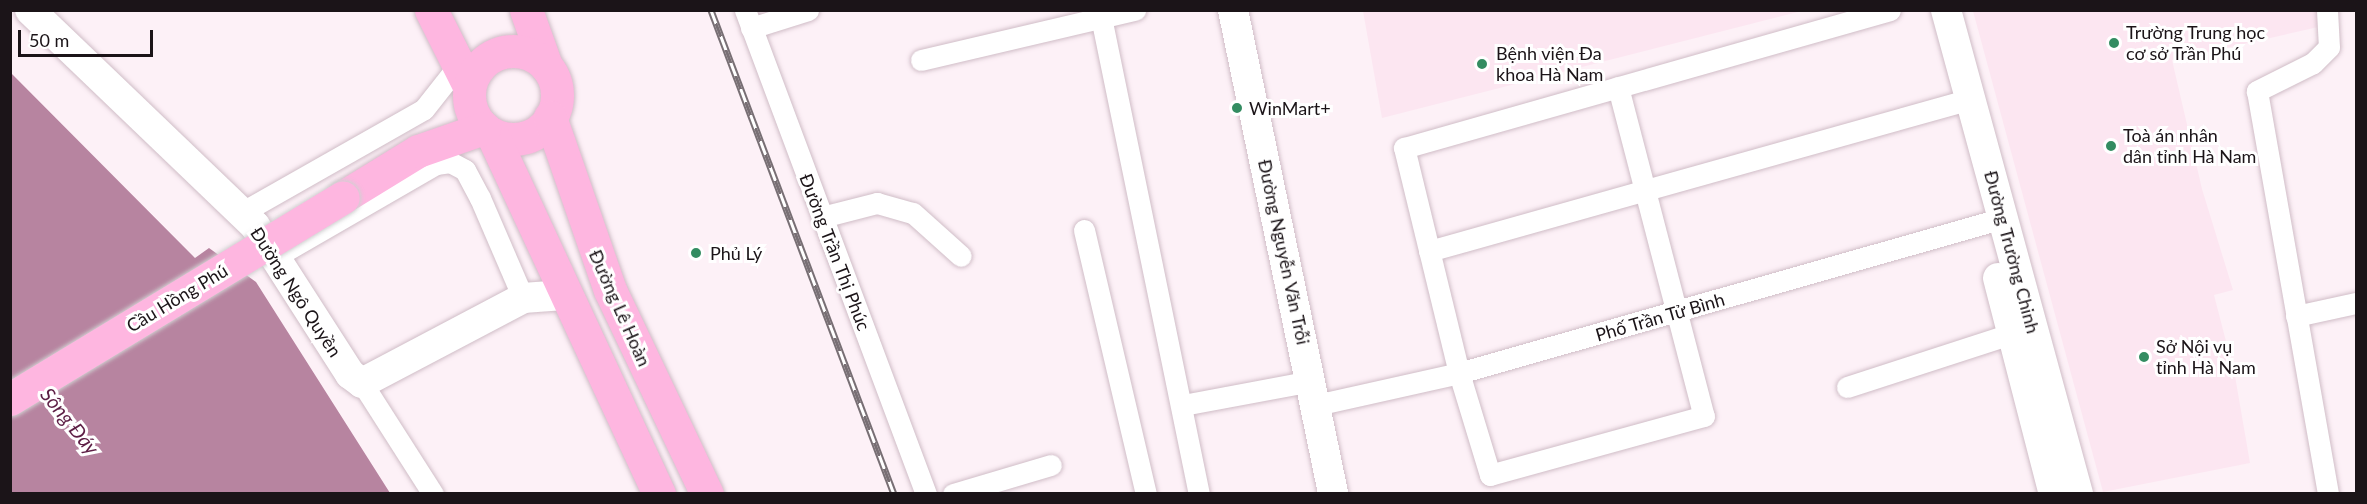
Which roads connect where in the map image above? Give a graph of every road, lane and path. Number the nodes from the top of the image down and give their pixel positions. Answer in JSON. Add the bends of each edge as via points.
{"nodes":[{"id":1,"x":30,"y":10,"type":"edge"},
{"id":2,"x":431,"y":10,"type":"edge"},
{"id":3,"x":526,"y":10,"type":"edge"},
{"id":4,"x":808,"y":10,"type":"edge"},
{"id":5,"x":1135,"y":10,"type":"edge"},
{"id":6,"x":1233,"y":10,"type":"edge"},
{"id":7,"x":1890,"y":10,"type":"edge"},
{"id":8,"x":1929,"y":10,"type":"edge"},
{"id":9,"x":1946,"y":10,"type":"edge"},
{"id":10,"x":2327,"y":10,"type":"edge"},
{"id":11,"x":1101,"y":17,"type":"junction"},
{"id":12,"x":748,"y":19,"type":"edge"},
{"id":13,"x":921,"y":60,"type":"dead end"},
{"id":14,"x":546,"y":66,"type":"junction"},
{"id":15,"x":465,"y":82,"type":"junction"},
{"id":16,"x":1618,"y":87,"type":"junction"},
{"id":17,"x":1961,"y":100,"type":"junction"},
{"id":18,"x":550,"y":117,"type":"junction"},
{"id":19,"x":488,"y":131,"type":"junction"},
{"id":20,"x":418,"y":151,"type":"junction"},
{"id":21,"x":1644,"y":191,"type":"junction"},
{"id":22,"x":241,"y":213,"type":"junction"},
{"id":23,"x":822,"y":217,"type":"junction"},
{"id":24,"x":1993,"y":220,"type":"junction"},
{"id":25,"x":1084,"y":230,"type":"dead end"},
{"id":26,"x":1429,"y":251,"type":"junction"},
{"id":27,"x":961,"y":256,"type":"dead end"},
{"id":28,"x":276,"y":257,"type":"junction"},
{"id":29,"x":523,"y":298,"type":"junction"},
{"id":30,"x":2356,"y":303,"type":"edge"},
{"id":31,"x":616,"y":304,"type":"junction"},
{"id":32,"x":570,"y":308,"type":"junction"},
{"id":33,"x":1675,"y":313,"type":"junction"},
{"id":34,"x":2296,"y":316,"type":"junction"},
{"id":35,"x":2022,"y":330,"type":"junction"},
{"id":36,"x":1459,"y":373,"type":"junction"},
{"id":37,"x":362,"y":383,"type":"junction"},
{"id":38,"x":1846,"y":387,"type":"dead end"},
{"id":39,"x":1313,"y":393,"type":"junction"},
{"id":40,"x":10,"y":399,"type":"edge"},
{"id":41,"x":1183,"y":405,"type":"junction"},
{"id":42,"x":1051,"y":465,"type":"dead end"},
{"id":43,"x":2063,"y":482,"type":"edge"},
{"id":44,"x":433,"y":494,"type":"edge"},
{"id":45,"x":659,"y":494,"type":"edge"},
{"id":46,"x":707,"y":494,"type":"edge"},
{"id":47,"x":926,"y":494,"type":"edge"},
{"id":48,"x":953,"y":494,"type":"edge"},
{"id":49,"x":1146,"y":494,"type":"edge"},
{"id":50,"x":1199,"y":494,"type":"edge"},
{"id":51,"x":1333,"y":494,"type":"edge"},
{"id":52,"x":2328,"y":494,"type":"edge"}],
"edges":[{"from":1,"to":22,"type":"street","name":"Đường Ngô Quyền"},
{"from":2,"to":15,"type":"main road"},
{"from":3,"to":14,"type":"main road"},
{"from":4,"to":12,"type":"street"},
{"from":5,"to":11,"type":"street"},
{"from":6,"to":39,"type":"street","name":"Đường Nguyễn Văn Trỗi"},
{"from":7,"to":16,"type":"street"},
{"from":8,"to":17,"type":"street","name":"Đường Trường Chinh"},
{"from":9,"to":17,"type":"street","name":"Đường Trường Chinh"},
{"from":10,"to":34,"type":"street","via":[[2329,48],[2313,63],[2257,91]]},
{"from":11,"to":13,"type":"street"},
{"from":11,"to":41,"type":"street"},
{"from":12,"to":23,"type":"street","name":"Đường Trần Thị Phúc"},
{"from":14,"to":15,"type":"main road","via":[[523,52],[502,53],[483,62]]},
{"from":14,"to":18,"type":"main road","via":[[556,91]]},
{"from":15,"to":19,"type":"main road","via":[[474,117]]},
{"from":15,"to":20,"type":"main road"},
{"from":15,"to":22,"type":"street"},
{"from":16,"to":21,"type":"street"},
{"from":16,"to":26,"type":"street","via":[[1404,148]]},
{"from":17,"to":21,"type":"street"},
{"from":17,"to":24,"type":"street","name":"Đường Trường Chinh"},
{"from":18,"to":19,"type":"main road","via":[[542,127],[518,138]]},
{"from":18,"to":31,"type":"main road","name":"Đường Lê Hoàn","via":[[594,252]]},
{"from":19,"to":20,"type":"main road"},
{"from":19,"to":32,"type":"main road"},
{"from":20,"to":40,"type":"main road","name":"Cầu Hồng Phú","bridge":true},
{"from":21,"to":26,"type":"street"},
{"from":21,"to":33,"type":"street"},
{"from":22,"to":28,"type":"street","name":"Đường Ngô Quyền"},
{"from":23,"to":27,"type":"street","via":[[877,203],[913,213]]},
{"from":23,"to":47,"type":"street","name":"Đường Trần Thị Phúc"},
{"from":24,"to":33,"type":"street","name":"Phố Trần Tử Bình"},
{"from":24,"to":35,"type":"street","name":"Đường Trường Chinh"},
{"from":25,"to":49,"type":"street"},
{"from":26,"to":36,"type":"street"},
{"from":28,"to":29,"type":"street","via":[[436,164],[450,162],[460,164],[470,179]]},
{"from":28,"to":37,"type":"street","name":"Đường Ngô Quyền","via":[[350,374]]},
{"from":29,"to":32,"type":"street"},
{"from":29,"to":37,"type":"street"},
{"from":30,"to":34,"type":"street"},
{"from":31,"to":32,"type":"main road"},
{"from":31,"to":46,"type":"main road","name":"Đường Lê Hoàn"},
{"from":32,"to":45,"type":"main road"},
{"from":33,"to":36,"type":"street","name":"Phố Trần Tử Bình"},
{"from":33,"to":36,"type":"street","via":[[1704,416],[1490,475]]},
{"from":34,"to":52,"type":"street"},
{"from":35,"to":38,"type":"street"},
{"from":35,"to":43,"type":"street","name":"Đường Trường Chinh"},
{"from":36,"to":39,"type":"street","name":"Phố Trần Tử Bình"},
{"from":37,"to":44,"type":"street","name":"Đường Ngô Quyền"},
{"from":39,"to":41,"type":"street","name":"Phố Trần Tử Bình"},
{"from":39,"to":51,"type":"street","name":"Đường Nguyễn Văn Trỗi"},
{"from":41,"to":50,"type":"street"},
{"from":42,"to":48,"type":"street"}]}
